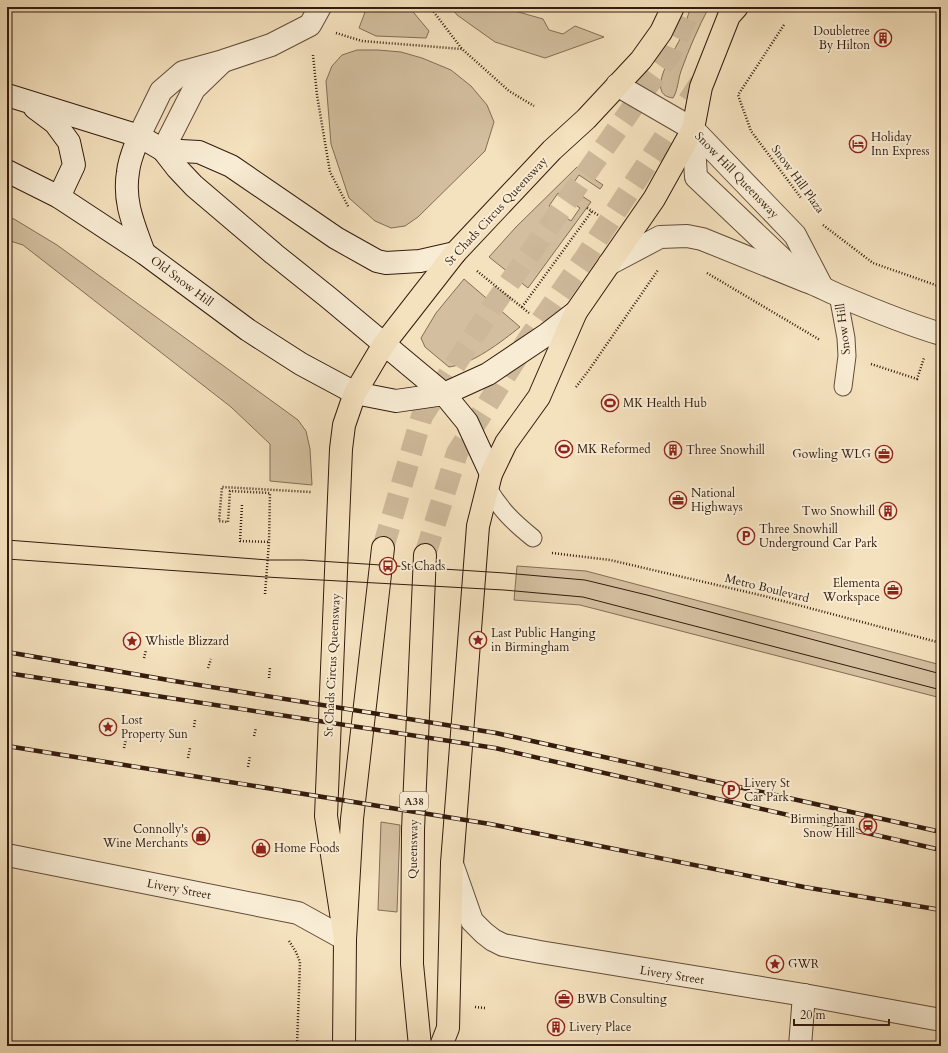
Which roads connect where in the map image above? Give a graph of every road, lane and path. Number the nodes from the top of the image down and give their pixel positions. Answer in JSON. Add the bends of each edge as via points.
{"nodes":[{"id":1,"x":430,"y":7,"type":"edge"},
{"id":2,"x":673,"y":7,"type":"edge"},
{"id":3,"x":736,"y":7,"type":"edge"},
{"id":4,"x":315,"y":16,"type":"edge"},
{"id":5,"x":784,"y":25,"type":"dead end"},
{"id":6,"x":462,"y":49,"type":"junction"},
{"id":7,"x":223,"y":61,"type":"junction"},
{"id":8,"x":617,"y":85,"type":"junction"},
{"id":9,"x":17,"y":98,"type":"edge"},
{"id":10,"x":534,"y":106,"type":"dead end"},
{"id":11,"x":693,"y":129,"type":"junction"},
{"id":12,"x":139,"y":136,"type":"junction"},
{"id":13,"x":163,"y":150,"type":"junction"},
{"id":14,"x":7,"y":171,"type":"edge"},
{"id":15,"x":60,"y":197,"type":"junction"},
{"id":16,"x":804,"y":203,"type":"dead end"},
{"id":17,"x":348,"y":208,"type":"dead end"},
{"id":18,"x":587,"y":208,"type":"dead end"},
{"id":19,"x":592,"y":211,"type":"junction"},
{"id":20,"x":598,"y":215,"type":"dead end"},
{"id":21,"x":818,"y":222,"type":"dead end"},
{"id":22,"x":144,"y":253,"type":"junction"},
{"id":23,"x":455,"y":253,"type":"junction"},
{"id":24,"x":610,"y":264,"type":"junction"},
{"id":25,"x":660,"y":268,"type":"dead end"},
{"id":26,"x":705,"y":272,"type":"dead end"},
{"id":27,"x":941,"y":287,"type":"edge"},
{"id":28,"x":822,"y":288,"type":"junction"},
{"id":29,"x":522,"y":307,"type":"junction"},
{"id":30,"x":576,"y":312,"type":"junction"},
{"id":31,"x":551,"y":331,"type":"junction"},
{"id":32,"x":936,"y":332,"type":"edge"},
{"id":33,"x":384,"y":344,"type":"junction"},
{"id":34,"x":847,"y":356,"type":"junction"},
{"id":35,"x":843,"y":387,"type":"dead end"},
{"id":36,"x":575,"y":388,"type":"dead end"},
{"id":37,"x":356,"y":393,"type":"junction"},
{"id":38,"x":444,"y":394,"type":"junction"},
{"id":39,"x":489,"y":480,"type":"junction"},
{"id":40,"x":312,"y":492,"type":"dead end"},
{"id":41,"x":242,"y":505,"type":"dead end"},
{"id":42,"x":532,"y":538,"type":"dead end"},
{"id":43,"x":269,"y":542,"type":"junction"},
{"id":44,"x":382,"y":548,"type":"tunnel mouth"},
{"id":45,"x":425,"y":555,"type":"tunnel mouth"},
{"id":46,"x":587,"y":557,"type":"dead end"},
{"id":47,"x":265,"y":594,"type":"dead end"},
{"id":48,"x":941,"y":643,"type":"edge"},
{"id":49,"x":146,"y":650,"type":"dead end"},
{"id":50,"x":144,"y":658,"type":"dead end"},
{"id":51,"x":211,"y":659,"type":"dead end"},
{"id":52,"x":270,"y":667,"type":"dead end"},
{"id":53,"x":208,"y":668,"type":"dead end"},
{"id":54,"x":269,"y":678,"type":"dead end"},
{"id":55,"x":195,"y":720,"type":"dead end"},
{"id":56,"x":194,"y":728,"type":"dead end"},
{"id":57,"x":256,"y":728,"type":"dead end"},
{"id":58,"x":254,"y":736,"type":"dead end"},
{"id":59,"x":126,"y":739,"type":"dead end"},
{"id":60,"x":124,"y":748,"type":"dead end"},
{"id":61,"x":190,"y":748,"type":"dead end"},
{"id":62,"x":250,"y":756,"type":"dead end"},
{"id":63,"x":188,"y":758,"type":"dead end"},
{"id":64,"x":248,"y":767,"type":"dead end"},
{"id":65,"x":7,"y":855,"type":"edge"},
{"id":66,"x":452,"y":863,"type":"junction"},
{"id":67,"x":285,"y":938,"type":"dead end"},
{"id":68,"x":345,"y":938,"type":"junction"},
{"id":69,"x":804,"y":995,"type":"junction"},
{"id":70,"x":474,"y":1007,"type":"dead end"},
{"id":71,"x":485,"y":1008,"type":"dead end"},
{"id":72,"x":941,"y":1020,"type":"edge"},
{"id":73,"x":297,"y":1046,"type":"edge"},
{"id":74,"x":344,"y":1046,"type":"edge"},
{"id":75,"x":420,"y":1046,"type":"edge"},
{"id":76,"x":441,"y":1046,"type":"edge"},
{"id":77,"x":800,"y":1046,"type":"edge"}],
"edges":[{"from":1,"to":6,"type":"path"},
{"from":2,"to":8,"type":"highway","name":"St Chads Circus Queensway","via":[[661,32],[641,60]]},
{"from":3,"to":11,"type":"highway","via":[[729,16],[701,87]]},
{"from":4,"to":6,"type":"path","via":[[362,41]]},
{"from":4,"to":7,"type":"street","via":[[270,45]]},
{"from":4,"to":17,"type":"path","via":[[317,96],[330,172]]},
{"from":5,"to":16,"type":"path","name":"Snow Hill Plaza","via":[[738,95],[751,131]]},
{"from":6,"to":10,"type":"path","via":[[510,91]]},
{"from":7,"to":12,"type":"street","via":[[183,72],[161,91]]},
{"from":7,"to":13,"type":"street","via":[[194,89]]},
{"from":8,"to":11,"type":"street"},
{"from":8,"to":23,"type":"highway","name":"St Chads Circus Queensway"},
{"from":9,"to":12,"type":"street"},
{"from":9,"to":15,"type":"street","via":[[55,123],[69,142],[74,165]]},
{"from":11,"to":24,"type":"highway","via":[[654,199]]},
{"from":11,"to":28,"type":"street","name":"Snow Hill Queensway","via":[[795,235]]},
{"from":11,"to":28,"type":"street","name":"Snow Hill Queensway","via":[[696,177]]},
{"from":12,"to":13,"type":"street"},
{"from":12,"to":22,"type":"street","via":[[128,171],[126,198]]},
{"from":13,"to":23,"type":"street","via":[[199,152],[231,166],[336,238],[378,261],[420,261]]},
{"from":13,"to":33,"type":"street","via":[[194,186]]},
{"from":14,"to":15,"type":"street","name":"Old Snow Hill"},
{"from":15,"to":22,"type":"street","name":"Old Snow Hill"},
{"from":18,"to":19,"type":"path"},
{"from":19,"to":20,"type":"path"},
{"from":19,"to":29,"type":"path"},
{"from":21,"to":27,"type":"path","name":"Snow Hill Plaza","via":[[873,263]]},
{"from":22,"to":37,"type":"street","name":"Old Snow Hill","via":[[248,330],[301,364]]},
{"from":23,"to":29,"type":"path"},
{"from":23,"to":33,"type":"highway","name":"St Chads Circus Queensway"},
{"from":24,"to":28,"type":"street","name":"Snow Hill Queensway","via":[[660,237],[687,236],[702,239]]},
{"from":24,"to":30,"type":"highway"},
{"from":25,"to":36,"type":"path"},
{"from":26,"to":34,"type":"path"},
{"from":28,"to":32,"type":"street","name":"Snow Hill Queensway"},
{"from":28,"to":34,"type":"lane","name":"Snow Hill","via":[[846,338]]},
{"from":29,"to":31,"type":"path"},
{"from":30,"to":31,"type":"street"},
{"from":30,"to":39,"type":"highway","via":[[539,397],[506,443]]},
{"from":31,"to":38,"type":"street","via":[[488,374]]},
{"from":32,"to":34,"type":"path","via":[[917,379]]},
{"from":33,"to":37,"type":"highway","name":"St Chads Circus Queensway"},
{"from":33,"to":38,"type":"street"},
{"from":34,"to":35,"type":"lane","name":"Snow Hill"},
{"from":37,"to":38,"type":"street","via":[[396,401]]},
{"from":37,"to":68,"type":"highway","name":"St Chads Circus Queensway","via":[[344,425],[341,449],[326,816]]},
{"from":38,"to":39,"type":"street","via":[[467,422]]},
{"from":39,"to":42,"type":"lane","via":[[498,505]]},
{"from":39,"to":66,"type":"highway","via":[[478,526]]},
{"from":40,"to":43,"type":"path","via":[[222,487],[219,521],[228,522],[230,491],[270,493]]},
{"from":41,"to":43,"type":"path","via":[[240,541]]},
{"from":43,"to":47,"type":"path"},
{"from":44,"to":68,"type":"highway","via":[[352,819]]},
{"from":45,"to":75,"type":"highway","name":"Queensway","number":"A38","via":[[413,830],[412,964]]},
{"from":46,"to":48,"type":"path","name":"Metro Boulevard","via":[[610,560],[764,596]]},
{"from":49,"to":50,"type":"path"},
{"from":51,"to":53,"type":"path"},
{"from":52,"to":54,"type":"path"},
{"from":55,"to":56,"type":"path"},
{"from":57,"to":58,"type":"path"},
{"from":59,"to":60,"type":"path"},
{"from":61,"to":63,"type":"path"},
{"from":62,"to":64,"type":"path"},
{"from":65,"to":68,"type":"street","name":"Livery Street","via":[[298,913]]},
{"from":66,"to":69,"type":"street","name":"Livery Street","via":[[472,921],[493,940],[503,945]]},
{"from":66,"to":76,"type":"highway","via":[[448,1028]]},
{"from":67,"to":73,"type":"path","via":[[300,962]]},
{"from":68,"to":74,"type":"highway"},
{"from":69,"to":72,"type":"street","name":"Livery Street"},
{"from":69,"to":77,"type":"street"},
{"from":70,"to":71,"type":"path"}]}
